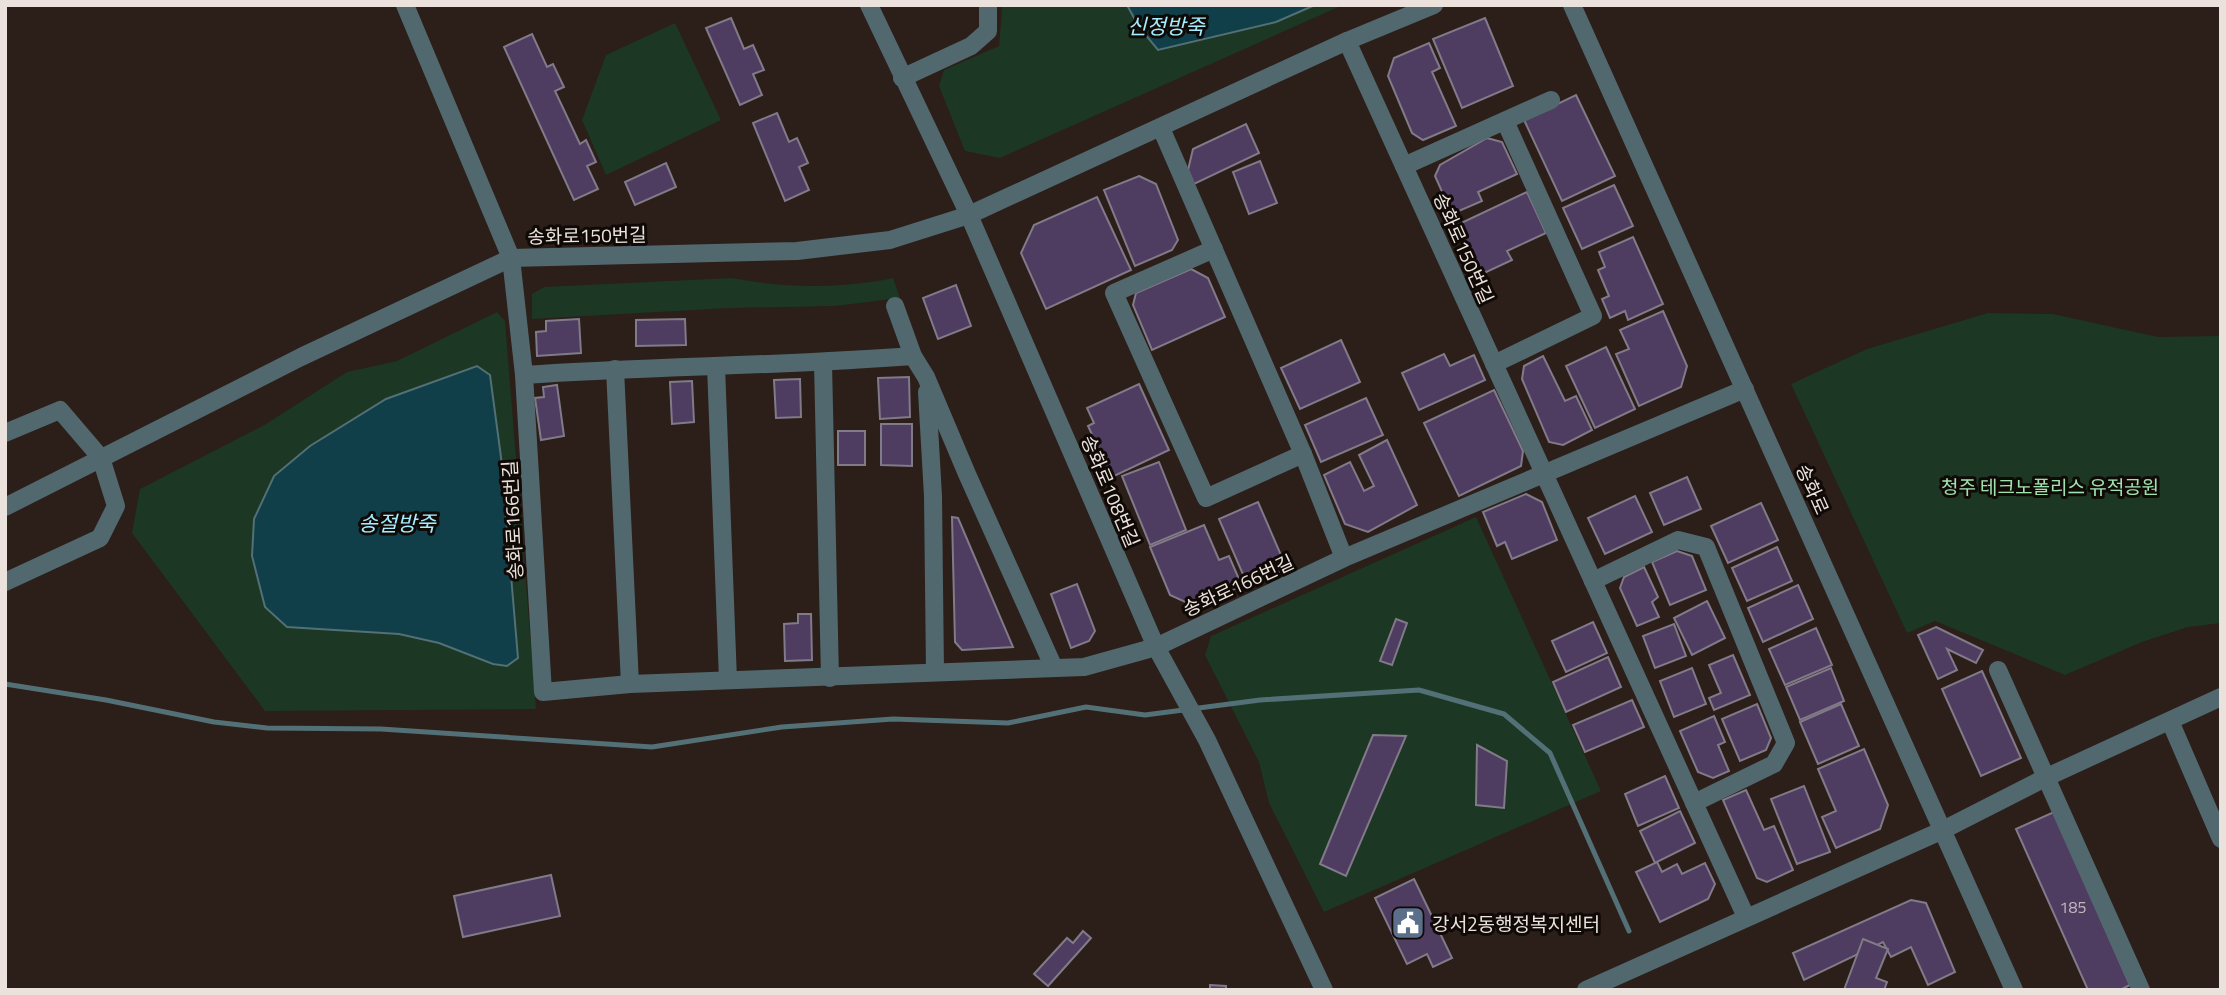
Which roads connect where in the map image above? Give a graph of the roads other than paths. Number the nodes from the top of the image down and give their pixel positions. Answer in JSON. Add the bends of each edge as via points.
{"nodes":[{"id":1,"x":405,"y":5,"type":"edge"},
{"id":2,"x":869,"y":5,"type":"edge"},
{"id":3,"x":988,"y":5,"type":"edge"},
{"id":4,"x":1434,"y":5,"type":"edge"},
{"id":5,"x":1573,"y":5,"type":"edge"},
{"id":6,"x":1347,"y":41,"type":"junction"},
{"id":7,"x":902,"y":78,"type":"junction"},
{"id":8,"x":1551,"y":100,"type":"dead end"},
{"id":9,"x":1505,"y":121,"type":"junction"},
{"id":10,"x":1161,"y":128,"type":"junction"},
{"id":11,"x":1404,"y":166,"type":"junction"},
{"id":12,"x":970,"y":215,"type":"junction"},
{"id":13,"x":1214,"y":249,"type":"junction"},
{"id":14,"x":511,"y":258,"type":"junction"},
{"id":15,"x":895,"y":306,"type":"dead end"},
{"id":16,"x":913,"y":356,"type":"junction"},
{"id":17,"x":823,"y":363,"type":"junction"},
{"id":18,"x":1494,"y":364,"type":"junction"},
{"id":19,"x":716,"y":366,"type":"junction"},
{"id":20,"x":615,"y":369,"type":"junction"},
{"id":21,"x":524,"y":375,"type":"junction"},
{"id":22,"x":926,"y":377,"type":"junction"},
{"id":23,"x":1745,"y":389,"type":"junction"},
{"id":24,"x":5,"y":433,"type":"edge"},
{"id":25,"x":1303,"y":454,"type":"junction"},
{"id":26,"x":101,"y":458,"type":"junction"},
{"id":27,"x":1544,"y":473,"type":"junction"},
{"id":28,"x":967,"y":474,"type":"junction"},
{"id":29,"x":933,"y":496,"type":"junction"},
{"id":30,"x":5,"y":507,"type":"edge"},
{"id":31,"x":1344,"y":558,"type":"junction"},
{"id":32,"x":1592,"y":580,"type":"junction"},
{"id":33,"x":5,"y":582,"type":"edge"},
{"id":34,"x":1156,"y":647,"type":"junction"},
{"id":35,"x":1054,"y":668,"type":"junction"},
{"id":36,"x":1998,"y":670,"type":"dead end"},
{"id":37,"x":935,"y":672,"type":"junction"},
{"id":38,"x":830,"y":678,"type":"junction"},
{"id":39,"x":728,"y":680,"type":"junction"},
{"id":40,"x":630,"y":684,"type":"junction"},
{"id":41,"x":2221,"y":697,"type":"edge"},
{"id":42,"x":2170,"y":720,"type":"junction"},
{"id":43,"x":2047,"y":777,"type":"junction"},
{"id":44,"x":1694,"y":803,"type":"junction"},
{"id":45,"x":1943,"y":830,"type":"junction"},
{"id":46,"x":2221,"y":839,"type":"edge"},
{"id":47,"x":1746,"y":917,"type":"junction"},
{"id":48,"x":1324,"y":990,"type":"edge"},
{"id":49,"x":1586,"y":990,"type":"edge"},
{"id":50,"x":2014,"y":990,"type":"edge"},
{"id":51,"x":2141,"y":990,"type":"edge"}],
"edges":[{"from":1,"to":14,"type":"street","name":"송화로166번길"},
{"from":2,"to":7,"type":"street","name":"송화로108번길"},
{"from":3,"to":7,"type":"street","via":[[988,31],[971,46]]},
{"from":4,"to":6,"type":"street","name":"송화로150번길"},
{"from":5,"to":23,"type":"street","name":"송화로"},
{"from":6,"to":10,"type":"street","name":"송화로150번길"},
{"from":6,"to":11,"type":"street","name":"송화로150번길"},
{"from":7,"to":12,"type":"street","name":"송화로108번길"},
{"from":8,"to":9,"type":"street"},
{"from":9,"to":11,"type":"street"},
{"from":9,"to":18,"type":"street","via":[[1593,316]]},
{"from":10,"to":12,"type":"street","name":"송화로150번길"},
{"from":10,"to":13,"type":"street"},
{"from":11,"to":18,"type":"street","name":"송화로150번길"},
{"from":12,"to":14,"type":"street","name":"송화로150번길","via":[[890,240],[797,251]]},
{"from":12,"to":34,"type":"street","name":"송화로108번길"},
{"from":13,"to":25,"type":"street"},
{"from":13,"to":25,"type":"street","via":[[1114,293],[1206,498]]},
{"from":14,"to":21,"type":"street","name":"송화로166번길"},
{"from":14,"to":26,"type":"street","name":"송화로150번길"},
{"from":15,"to":16,"type":"street"},
{"from":16,"to":17,"type":"street"},
{"from":16,"to":22,"type":"street"},
{"from":17,"to":19,"type":"street"},
{"from":17,"to":38,"type":"street"},
{"from":18,"to":27,"type":"street","name":"송화로150번길"},
{"from":19,"to":20,"type":"street"},
{"from":19,"to":39,"type":"street"},
{"from":20,"to":21,"type":"street"},
{"from":20,"to":40,"type":"street"},
{"from":21,"to":40,"type":"street","name":"송화로166번길","via":[[542,692]]},
{"from":22,"to":28,"type":"street"},
{"from":22,"to":29,"type":"street"},
{"from":23,"to":27,"type":"street","name":"송화로166번길"},
{"from":23,"to":45,"type":"street","name":"송화로"},
{"from":24,"to":26,"type":"street","via":[[60,410]]},
{"from":25,"to":31,"type":"street"},
{"from":26,"to":30,"type":"street","name":"송화로150번길"},
{"from":26,"to":33,"type":"street","via":[[116,506],[100,538]]},
{"from":27,"to":31,"type":"street","name":"송화로166번길"},
{"from":27,"to":32,"type":"street"},
{"from":28,"to":29,"type":"street","via":[[954,469],[944,473]]},
{"from":28,"to":35,"type":"street"},
{"from":29,"to":37,"type":"street"},
{"from":31,"to":34,"type":"street","name":"송화로166번길"},
{"from":32,"to":44,"type":"street"},
{"from":32,"to":44,"type":"street","via":[[1678,540],[1706,547],[1786,743],[1774,764]]},
{"from":34,"to":35,"type":"street","name":"송화로166번길","via":[[1084,667]]},
{"from":34,"to":48,"type":"street","name":"송화로108번길","via":[[1207,740]]},
{"from":35,"to":37,"type":"street","name":"송화로166번길"},
{"from":36,"to":43,"type":"street"},
{"from":37,"to":38,"type":"street","name":"송화로166번길"},
{"from":38,"to":39,"type":"street","name":"송화로166번길"},
{"from":39,"to":40,"type":"street","name":"송화로166번길"},
{"from":41,"to":42,"type":"street"},
{"from":42,"to":43,"type":"street"},
{"from":42,"to":46,"type":"street"},
{"from":43,"to":45,"type":"street"},
{"from":43,"to":51,"type":"street"},
{"from":44,"to":47,"type":"street"},
{"from":45,"to":47,"type":"street"},
{"from":45,"to":50,"type":"street","name":"송화로"},
{"from":47,"to":49,"type":"street"}]}
